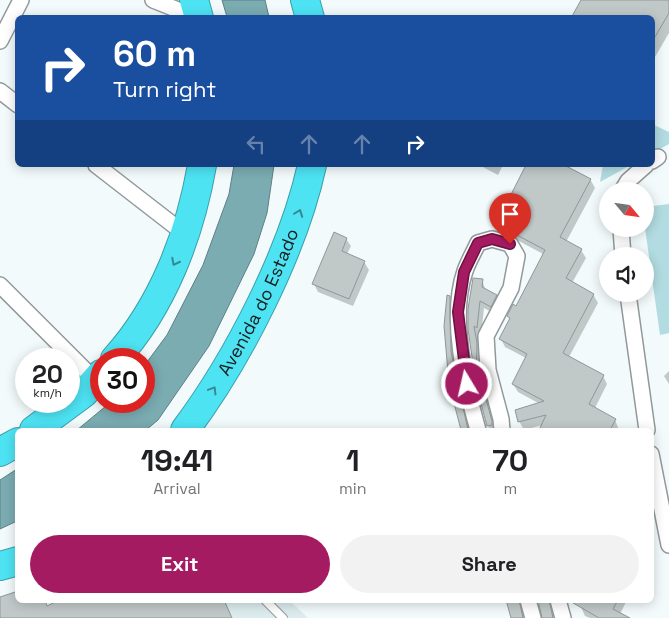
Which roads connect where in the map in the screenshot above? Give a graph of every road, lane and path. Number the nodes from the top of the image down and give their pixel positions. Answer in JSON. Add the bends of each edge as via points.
{"nodes":[{"id":1,"x":22,"y":0,"type":"edge"},
{"id":2,"x":153,"y":0,"type":"edge"},
{"id":3,"x":194,"y":0,"type":"edge"},
{"id":4,"x":306,"y":0,"type":"edge"},
{"id":5,"x":190,"y":15,"type":"edge"},
{"id":6,"x":197,"y":15,"type":"edge"},
{"id":7,"x":309,"y":15,"type":"edge"},
{"id":8,"x":0,"y":40,"type":"edge"},
{"id":9,"x":0,"y":91,"type":"edge"},
{"id":10,"x":15,"y":102,"type":"edge"},
{"id":11,"x":99,"y":167,"type":"edge"},
{"id":12,"x":202,"y":167,"type":"edge"},
{"id":13,"x":312,"y":167,"type":"edge"},
{"id":14,"x":645,"y":167,"type":"edge"},
{"id":15,"x":627,"y":182,"type":"edge"},
{"id":16,"x":185,"y":234,"type":"junction"},
{"id":17,"x":0,"y":285,"type":"edge"},
{"id":18,"x":629,"y":302,"type":"edge"},
{"id":19,"x":123,"y":348,"type":"edge"},
{"id":20,"x":90,"y":369,"type":"edge"},
{"id":21,"x":90,"y":386,"type":"edge"},
{"id":22,"x":37,"y":428,"type":"edge"},
{"id":23,"x":186,"y":428,"type":"edge"},
{"id":24,"x":477,"y":428,"type":"edge"},
{"id":25,"x":502,"y":428,"type":"edge"},
{"id":26,"x":647,"y":428,"type":"edge"},
{"id":27,"x":15,"y":444,"type":"edge"},
{"id":28,"x":0,"y":452,"type":"edge"},
{"id":29,"x":654,"y":469,"type":"edge"},
{"id":30,"x":669,"y":546,"type":"edge"},
{"id":31,"x":15,"y":562,"type":"edge"},
{"id":32,"x":0,"y":566,"type":"edge"},
{"id":33,"x":269,"y":603,"type":"edge"},
{"id":34,"x":529,"y":603,"type":"edge"},
{"id":35,"x":559,"y":603,"type":"edge"},
{"id":36,"x":283,"y":618,"type":"edge"},
{"id":37,"x":533,"y":618,"type":"edge"},
{"id":38,"x":563,"y":618,"type":"edge"}],
"edges":[{"from":1,"to":8,"type":"street"},
{"from":2,"to":5,"type":"street"},
{"from":3,"to":6,"type":"highway"},
{"from":4,"to":7,"type":"highway"},
{"from":9,"to":10,"type":"street"},
{"from":11,"to":16,"type":"street"},
{"from":12,"to":16,"type":"highway","via":[[196,202]]},
{"from":23,"to":13,"type":"highway","name":"Avenida do Estado","one_way":true,"via":[[233,357],[282,256],[306,196]]},
{"from":14,"to":15,"type":"street"},
{"from":16,"to":19,"type":"highway","one_way":true,"via":[[178,256],[146,316]]},
{"from":17,"to":20,"type":"street"},
{"from":18,"to":26,"type":"street"},
{"from":21,"to":22,"type":"highway"},
{"from":24,"to":25,"type":"street","via":[[469,398],[458,312],[464,272],[478,243],[492,239],[510,244],[516,256],[511,288],[486,336],[488,370]]},
{"from":27,"to":28,"type":"highway"},
{"from":29,"to":30,"type":"street"},
{"from":31,"to":32,"type":"highway"},
{"from":33,"to":36,"type":"lane"},
{"from":34,"to":37,"type":"street"},
{"from":35,"to":38,"type":"street"}]}
